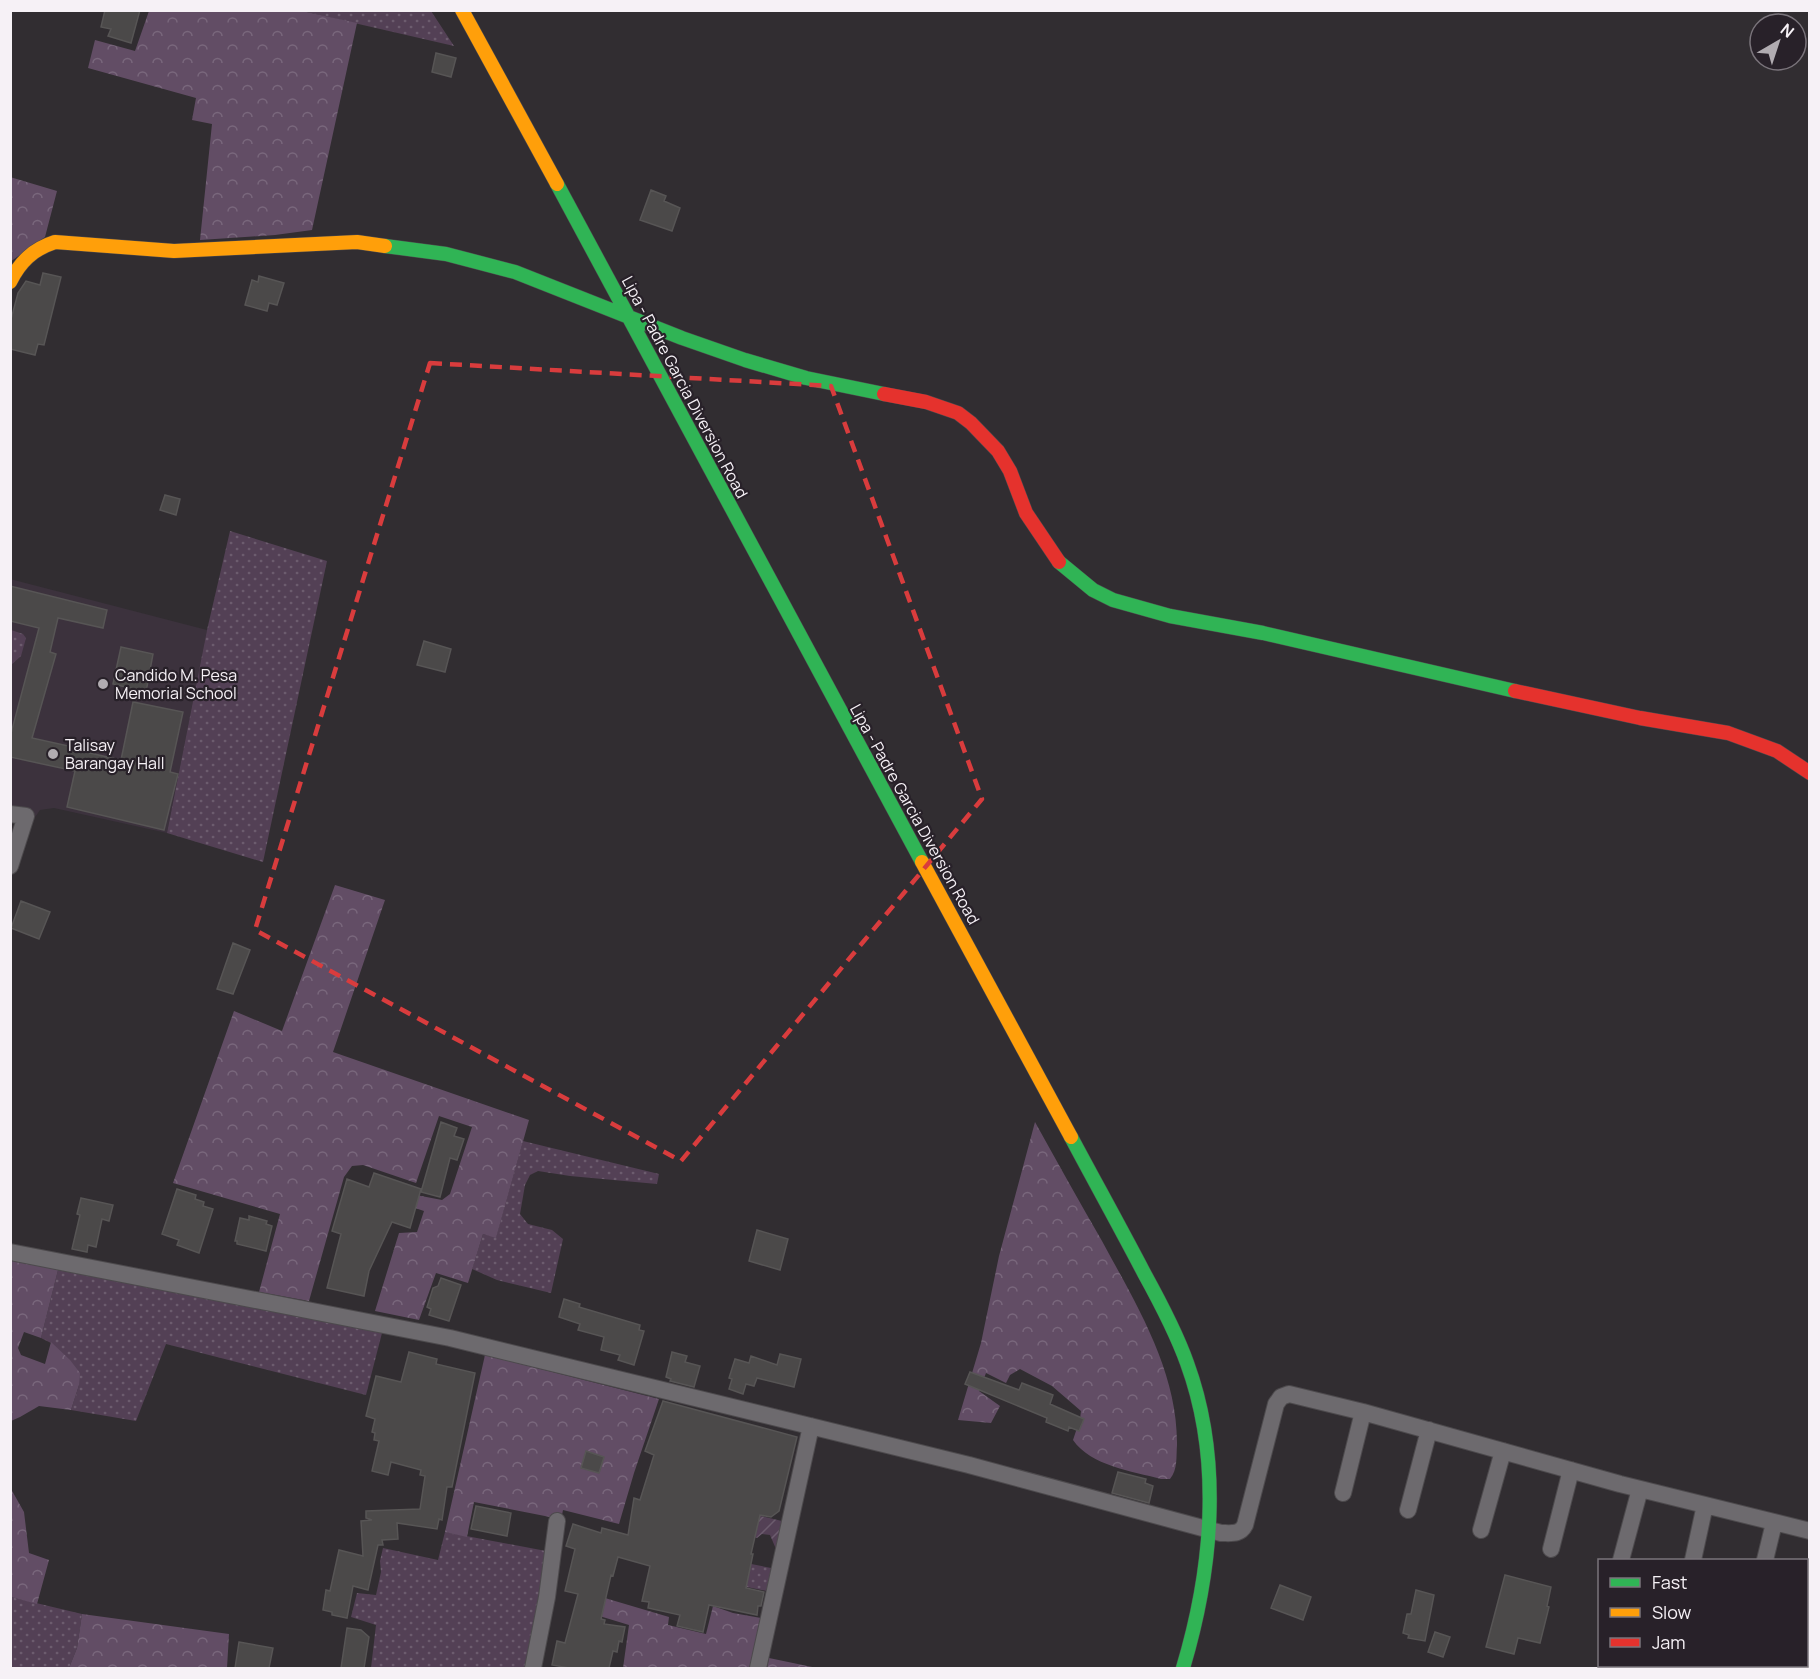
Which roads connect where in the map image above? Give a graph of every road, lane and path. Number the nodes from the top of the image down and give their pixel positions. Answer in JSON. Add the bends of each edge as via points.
{"nodes":[{"id":1,"x":462,"y":10,"type":"edge"},
{"id":2,"x":10,"y":282,"type":"edge"},
{"id":3,"x":631,"y":319,"type":"junction"},
{"id":4,"x":1809,"y":773,"type":"edge"},
{"id":5,"x":10,"y":814,"type":"edge"},
{"id":6,"x":10,"y":866,"type":"edge"},
{"id":7,"x":10,"y":1252,"type":"edge"},
{"id":8,"x":1363,"y":1412,"type":"junction"},
{"id":9,"x":811,"y":1426,"type":"junction"},
{"id":10,"x":1430,"y":1430,"type":"junction"},
{"id":11,"x":1503,"y":1451,"type":"junction"},
{"id":12,"x":1571,"y":1470,"type":"junction"},
{"id":13,"x":1640,"y":1489,"type":"junction"},
{"id":14,"x":1343,"y":1492,"type":"dead end"},
{"id":15,"x":1705,"y":1505,"type":"junction"},
{"id":16,"x":1408,"y":1510,"type":"dead end"},
{"id":17,"x":557,"y":1521,"type":"dead end"},
{"id":18,"x":1774,"y":1523,"type":"junction"},
{"id":19,"x":1208,"y":1530,"type":"junction"},
{"id":20,"x":1480,"y":1530,"type":"dead end"},
{"id":21,"x":1809,"y":1531,"type":"edge"},
{"id":22,"x":1551,"y":1548,"type":"dead end"},
{"id":23,"x":1621,"y":1559,"type":"edge"},
{"id":24,"x":1693,"y":1559,"type":"edge"},
{"id":25,"x":1765,"y":1559,"type":"edge"},
{"id":26,"x":533,"y":1668,"type":"edge"},
{"id":27,"x":758,"y":1668,"type":"edge"},
{"id":28,"x":1183,"y":1668,"type":"edge"}],
"edges":[{"from":1,"to":3,"type":"street","name":"Lipa - Padre Garcia Diversion Road"},
{"from":2,"to":3,"type":"street","via":[[25,258],[55,242],[174,251],[357,242],[446,254],[515,272]]},
{"from":3,"to":4,"type":"street","via":[[806,378],[926,402],[958,413],[998,450],[1026,513],[1061,564],[1093,590],[1113,600],[1536,696],[1728,733],[1777,751]]},
{"from":3,"to":19,"type":"street","name":"Lipa - Padre Garcia Diversion Road","via":[[1164,1312],[1188,1367],[1201,1413],[1207,1454]]},
{"from":5,"to":6,"type":"street","via":[[26,816]]},
{"from":7,"to":9,"type":"street","via":[[450,1338]]},
{"from":8,"to":10,"type":"street"},
{"from":8,"to":14,"type":"street"},
{"from":8,"to":19,"type":"street","via":[[1289,1394],[1281,1397],[1245,1525],[1236,1533]]},
{"from":9,"to":19,"type":"street"},
{"from":9,"to":27,"type":"street"},
{"from":10,"to":11,"type":"street"},
{"from":10,"to":16,"type":"street"},
{"from":11,"to":12,"type":"street"},
{"from":11,"to":20,"type":"street"},
{"from":12,"to":13,"type":"street"},
{"from":12,"to":22,"type":"street"},
{"from":13,"to":15,"type":"street"},
{"from":13,"to":23,"type":"street"},
{"from":15,"to":18,"type":"street"},
{"from":15,"to":24,"type":"street"},
{"from":17,"to":26,"type":"street"},
{"from":18,"to":21,"type":"street"},
{"from":18,"to":25,"type":"street"},
{"from":19,"to":28,"type":"street","name":"Lipa - Padre Garcia Diversion Road","via":[[1198,1609]]}]}
